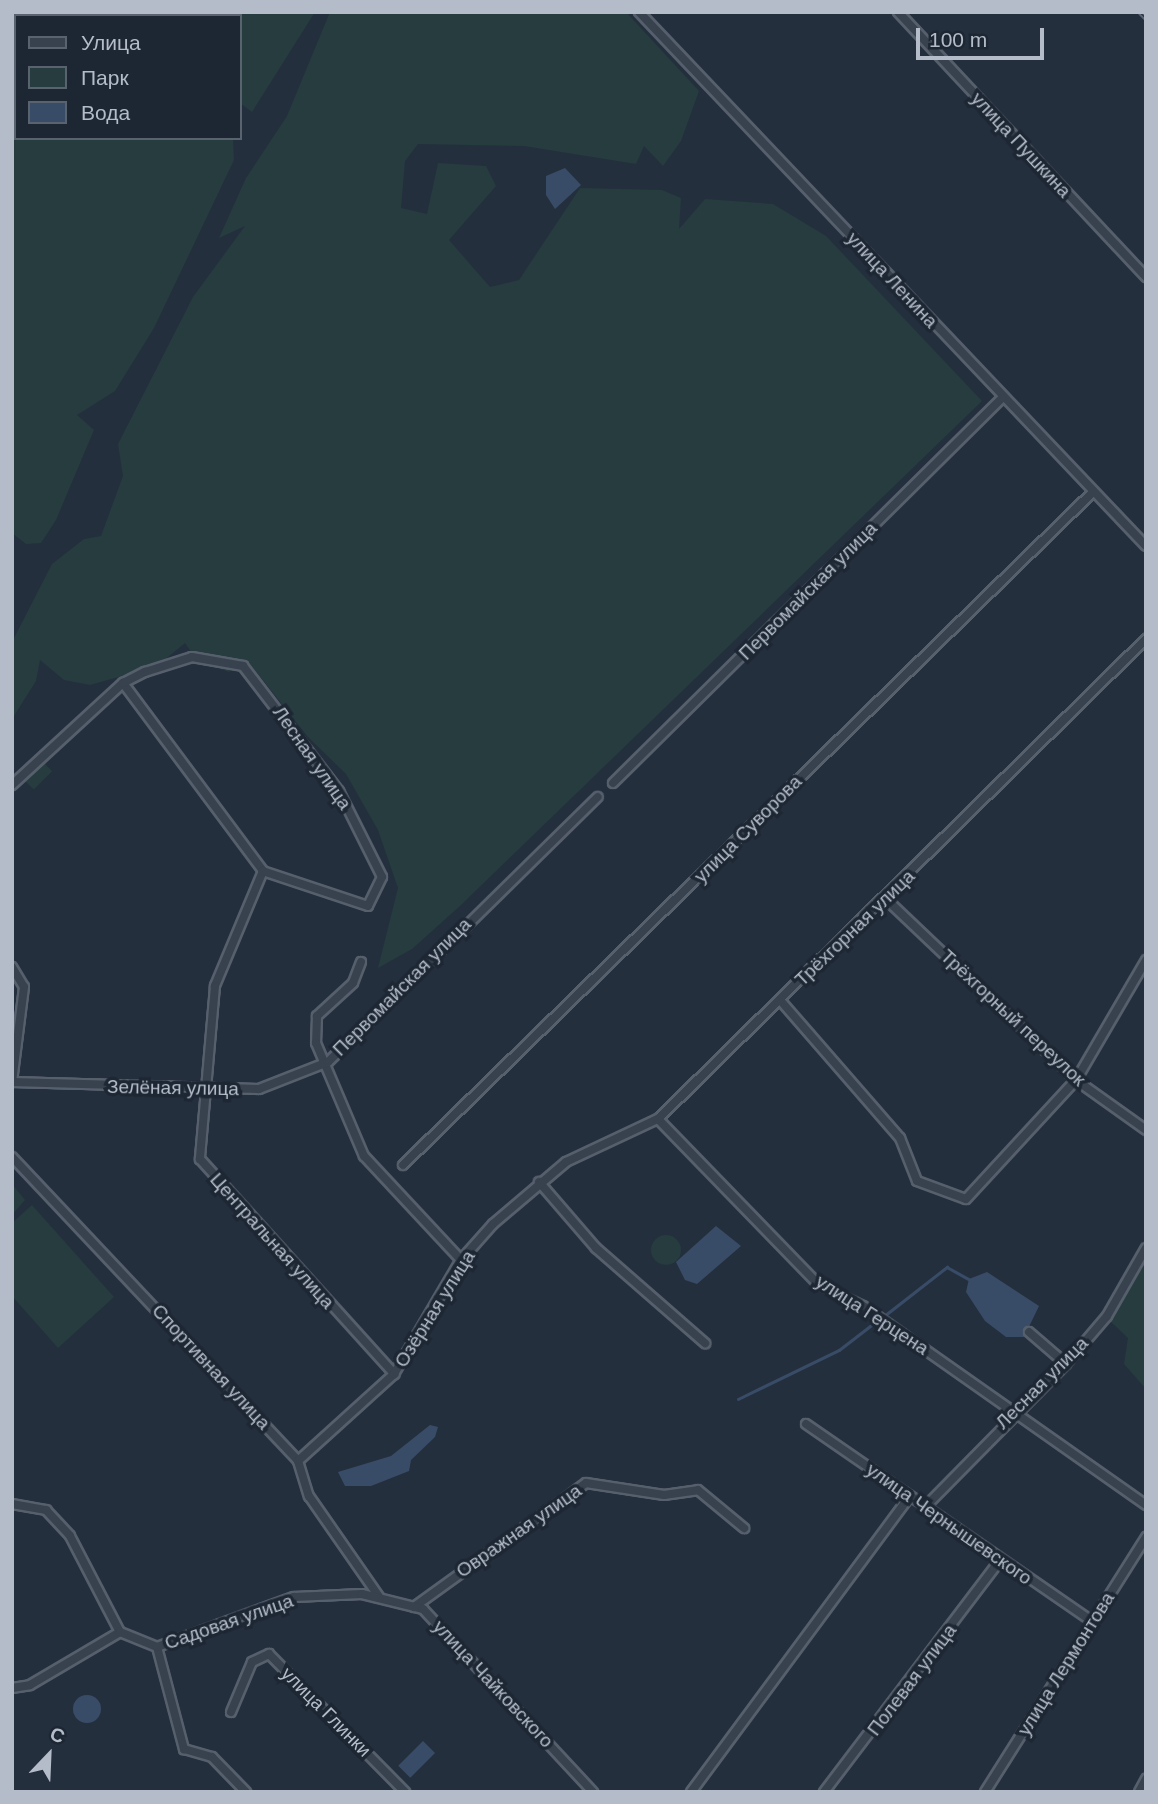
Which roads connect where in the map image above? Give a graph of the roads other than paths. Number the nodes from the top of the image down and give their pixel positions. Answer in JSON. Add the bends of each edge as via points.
{"nodes":[{"id":1,"x":639,"y":12,"type":"edge"},
{"id":2,"x":898,"y":12,"type":"edge"},
{"id":3,"x":1146,"y":277,"type":"edge"},
{"id":4,"x":1002,"y":398,"type":"junction"},
{"id":5,"x":1093,"y":492,"type":"junction"},
{"id":6,"x":1146,"y":547,"type":"edge"},
{"id":7,"x":1146,"y":639,"type":"edge"},
{"id":8,"x":123,"y":684,"type":"junction"},
{"id":9,"x":612,"y":783,"type":"dead end"},
{"id":10,"x":12,"y":785,"type":"edge"},
{"id":11,"x":598,"y":797,"type":"dead end"},
{"id":12,"x":263,"y":871,"type":"junction"},
{"id":13,"x":886,"y":899,"type":"junction"},
{"id":14,"x":1146,"y":960,"type":"edge"},
{"id":15,"x":362,"y":962,"type":"dead end"},
{"id":16,"x":12,"y":967,"type":"edge"},
{"id":17,"x":780,"y":1000,"type":"junction"},
{"id":18,"x":328,"y":1062,"type":"junction"},
{"id":19,"x":1076,"y":1080,"type":"junction"},
{"id":20,"x":12,"y":1082,"type":"edge"},
{"id":21,"x":207,"y":1092,"type":"junction"},
{"id":22,"x":658,"y":1119,"type":"junction"},
{"id":23,"x":1146,"y":1130,"type":"edge"},
{"id":24,"x":12,"y":1157,"type":"edge"},
{"id":25,"x":403,"y":1165,"type":"dead end"},
{"id":26,"x":539,"y":1182,"type":"junction"},
{"id":27,"x":1146,"y":1248,"type":"edge"},
{"id":28,"x":461,"y":1261,"type":"junction"},
{"id":29,"x":1029,"y":1332,"type":"dead end"},
{"id":30,"x":705,"y":1343,"type":"dead end"},
{"id":31,"x":1066,"y":1364,"type":"junction"},
{"id":32,"x":394,"y":1374,"type":"junction"},
{"id":33,"x":1014,"y":1410,"type":"junction"},
{"id":34,"x":806,"y":1424,"type":"dead end"},
{"id":35,"x":298,"y":1461,"type":"junction"},
{"id":36,"x":909,"y":1497,"type":"junction"},
{"id":37,"x":12,"y":1504,"type":"edge"},
{"id":38,"x":1146,"y":1505,"type":"edge"},
{"id":39,"x":924,"y":1508,"type":"junction"},
{"id":40,"x":744,"y":1528,"type":"dead end"},
{"id":41,"x":1146,"y":1537,"type":"edge"},
{"id":42,"x":996,"y":1565,"type":"dead end"},
{"id":43,"x":380,"y":1598,"type":"junction"},
{"id":44,"x":414,"y":1607,"type":"junction"},
{"id":45,"x":1093,"y":1621,"type":"junction"},
{"id":46,"x":120,"y":1632,"type":"junction"},
{"id":47,"x":157,"y":1647,"type":"junction"},
{"id":48,"x":12,"y":1688,"type":"edge"},
{"id":49,"x":231,"y":1712,"type":"dead end"},
{"id":50,"x":1146,"y":1779,"type":"edge"},
{"id":51,"x":246,"y":1792,"type":"edge"},
{"id":52,"x":405,"y":1792,"type":"edge"},
{"id":53,"x":593,"y":1792,"type":"edge"},
{"id":54,"x":691,"y":1792,"type":"edge"},
{"id":55,"x":824,"y":1792,"type":"edge"},
{"id":56,"x":985,"y":1792,"type":"edge"},
{"id":57,"x":1139,"y":1792,"type":"edge"}],
"edges":[{"from":1,"to":4,"type":"street","name":"улица Ленина"},
{"from":2,"to":3,"type":"street","name":"улица Пушкина"},
{"from":4,"to":5,"type":"street","name":"улица Ленина"},
{"from":4,"to":9,"type":"street","name":"Первомайская улица"},
{"from":5,"to":6,"type":"street","name":"улица Ленина"},
{"from":5,"to":25,"type":"street","name":"улица Суворова"},
{"from":7,"to":13,"type":"street","name":"Трёхгорная улица"},
{"from":8,"to":10,"type":"street"},
{"from":8,"to":12,"type":"street"},
{"from":8,"to":12,"type":"street","name":"Лесная улица","via":[[192,657],[243,666],[339,792],[382,877],[368,906]]},
{"from":11,"to":18,"type":"street","name":"Первомайская улица"},
{"from":12,"to":21,"type":"street","name":"Центральная улица","via":[[215,986]]},
{"from":13,"to":17,"type":"street","name":"Трёхгорная улица"},
{"from":13,"to":19,"type":"street","name":"Трёхгорный переулок"},
{"from":14,"to":19,"type":"street"},
{"from":15,"to":18,"type":"street","via":[[353,983],[331,996],[317,1016],[316,1043]]},
{"from":16,"to":20,"type":"street","via":[[24,986]]},
{"from":17,"to":19,"type":"street","via":[[900,1138],[917,1181],[966,1199]]},
{"from":17,"to":22,"type":"street","name":"Трёхгорная улица"},
{"from":18,"to":21,"type":"street","name":"Зелёная улица","via":[[259,1089]]},
{"from":18,"to":28,"type":"street","via":[[364,1156]]},
{"from":19,"to":23,"type":"street","name":"Трёхгорный переулок"},
{"from":20,"to":21,"type":"street","name":"Зелёная улица"},
{"from":21,"to":32,"type":"street","name":"Центральная улица","via":[[200,1159]]},
{"from":22,"to":26,"type":"street","name":"Трёхгорная улица"},
{"from":22,"to":33,"type":"street","name":"улица Герцена","via":[[818,1284],[863,1306]]},
{"from":24,"to":35,"type":"street","name":"Спортивная улица"},
{"from":26,"to":28,"type":"street","name":"Озёрная улица"},
{"from":26,"to":30,"type":"street","via":[[596,1248]]},
{"from":27,"to":31,"type":"street","name":"Лесная улица","via":[[1107,1316]]},
{"from":28,"to":32,"type":"street","name":"Озёрная улица"},
{"from":29,"to":31,"type":"street"},
{"from":31,"to":33,"type":"street","name":"Лесная улица"},
{"from":32,"to":35,"type":"street","name":"Озёрная улица"},
{"from":33,"to":38,"type":"street","name":"улица Герцена"},
{"from":33,"to":39,"type":"street","name":"Лесная улица"},
{"from":34,"to":36,"type":"street","name":"улица Чернышевского"},
{"from":35,"to":43,"type":"street","name":"Спортивная улица","via":[[309,1496]]},
{"from":36,"to":39,"type":"street","name":"улица Чернышевского"},
{"from":36,"to":54,"type":"street"},
{"from":37,"to":46,"type":"street","via":[[46,1510],[70,1536]]},
{"from":39,"to":45,"type":"street","name":"улица Чернышевского"},
{"from":40,"to":44,"type":"street","name":"Овражная улица","via":[[698,1490],[664,1495],[586,1483]]},
{"from":41,"to":45,"type":"street","name":"улица Лермонтова"},
{"from":42,"to":55,"type":"street","name":"Полевая улица"},
{"from":43,"to":44,"type":"street","name":"улица Чайковского"},
{"from":43,"to":47,"type":"street","name":"Садовая улица","via":[[294,1597]]},
{"from":44,"to":53,"type":"street","name":"улица Чайковского","via":[[423,1609]]},
{"from":45,"to":56,"type":"street","name":"улица Лермонтова"},
{"from":46,"to":47,"type":"street","name":"Садовая улица"},
{"from":46,"to":48,"type":"street","via":[[30,1685]]},
{"from":47,"to":51,"type":"street","via":[[184,1749],[212,1757]]},
{"from":49,"to":52,"type":"street","name":"улица Глинки","via":[[252,1662],[268,1654]]},
{"from":50,"to":57,"type":"street"}]}
